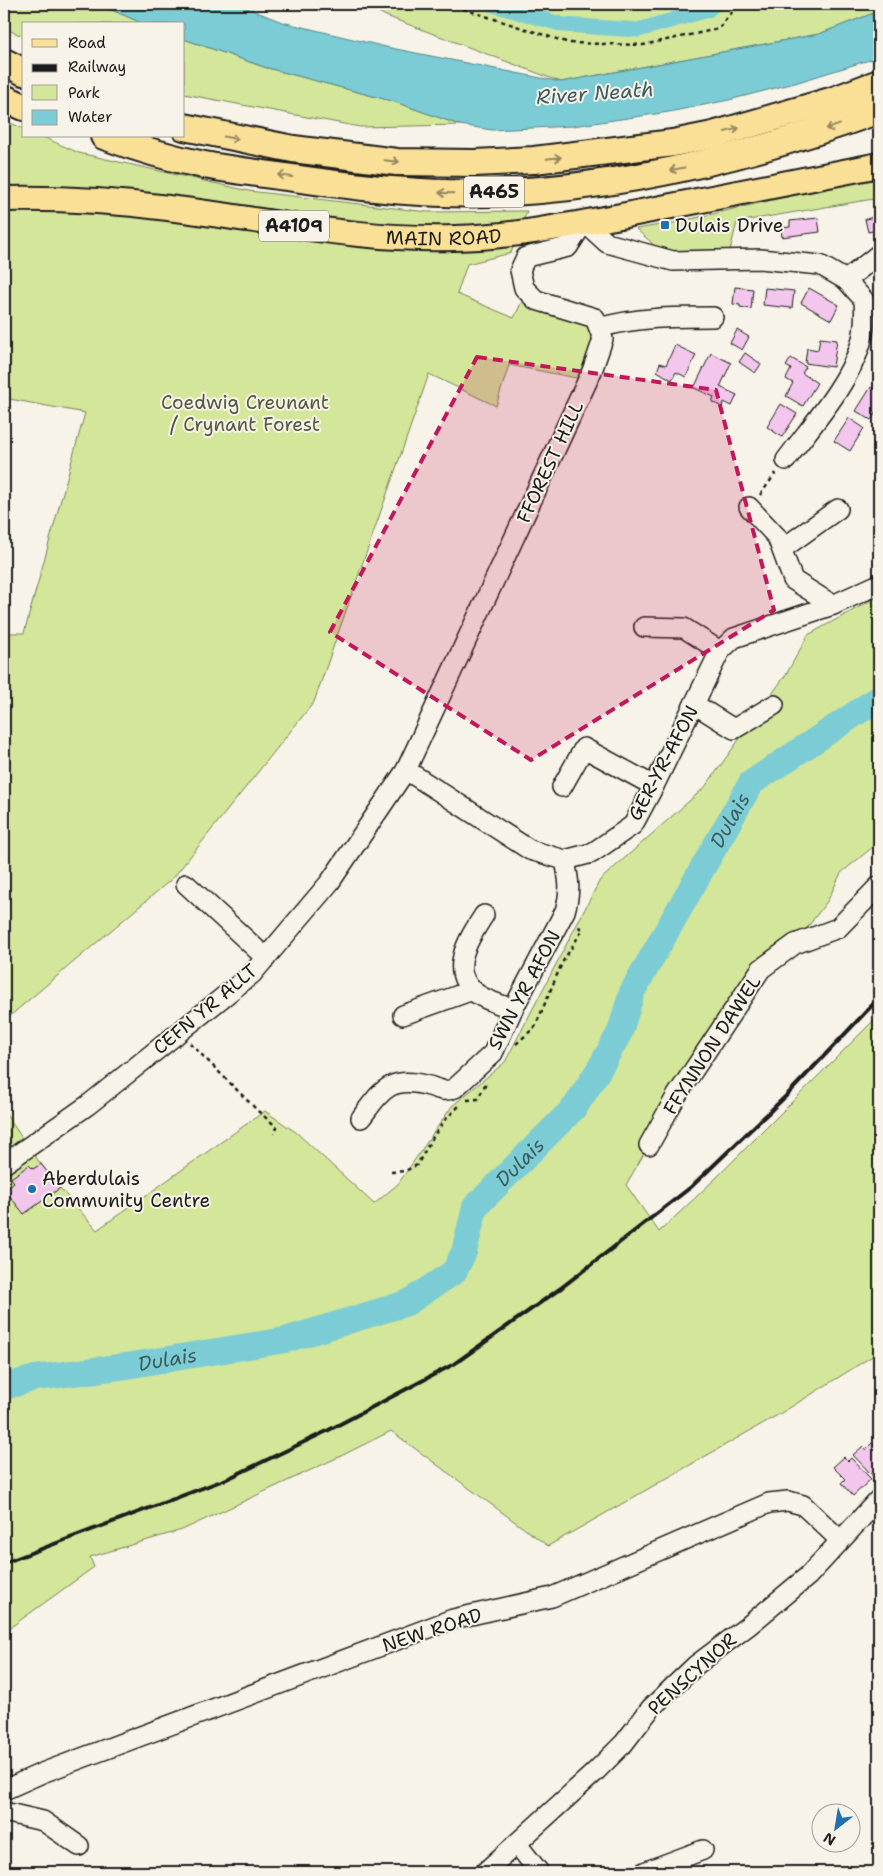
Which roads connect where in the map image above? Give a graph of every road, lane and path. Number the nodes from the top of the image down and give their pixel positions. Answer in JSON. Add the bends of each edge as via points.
{"nodes":[{"id":1,"x":448,"y":4,"type":"edge"},
{"id":2,"x":739,"y":4,"type":"edge"},
{"id":3,"x":4,"y":62,"type":"edge"},
{"id":4,"x":22,"y":71,"type":"edge"},
{"id":5,"x":879,"y":83,"type":"edge"},
{"id":6,"x":4,"y":98,"type":"edge"},
{"id":7,"x":22,"y":106,"type":"edge"},
{"id":8,"x":879,"y":110,"type":"edge"},
{"id":9,"x":185,"y":127,"type":"edge"},
{"id":10,"x":110,"y":138,"type":"edge"},
{"id":11,"x":879,"y":165,"type":"edge"},
{"id":12,"x":4,"y":199,"type":"edge"},
{"id":13,"x":584,"y":222,"type":"junction"},
{"id":14,"x":879,"y":254,"type":"edge"},
{"id":15,"x":846,"y":280,"type":"junction"},
{"id":16,"x":713,"y":317,"type":"dead end"},
{"id":17,"x":599,"y":328,"type":"junction"},
{"id":18,"x":786,"y":460,"type":"joint"},
{"id":19,"x":749,"y":508,"type":"joint"},
{"id":20,"x":838,"y":509,"type":"dead end"},
{"id":21,"x":782,"y":550,"type":"junction"},
{"id":22,"x":879,"y":584,"type":"edge"},
{"id":23,"x":833,"y":605,"type":"junction"},
{"id":24,"x":644,"y":627,"type":"dead end"},
{"id":25,"x":720,"y":651,"type":"junction"},
{"id":26,"x":694,"y":704,"type":"junction"},
{"id":27,"x":774,"y":705,"type":"dead end"},
{"id":28,"x":406,"y":770,"type":"junction"},
{"id":29,"x":562,"y":786,"type":"dead end"},
{"id":30,"x":654,"y":786,"type":"junction"},
{"id":31,"x":565,"y":860,"type":"junction"},
{"id":32,"x":186,"y":884,"type":"dead end"},
{"id":33,"x":879,"y":886,"type":"edge"},
{"id":34,"x":484,"y":915,"type":"dead end"},
{"id":35,"x":266,"y":958,"type":"junction"},
{"id":36,"x":473,"y":990,"type":"junction"},
{"id":37,"x":514,"y":1009,"type":"junction"},
{"id":38,"x":403,"y":1016,"type":"dead end"},
{"id":39,"x":179,"y":1032,"type":"junction"},
{"id":40,"x":361,"y":1118,"type":"dead end"},
{"id":41,"x":274,"y":1134,"type":"dead end"},
{"id":42,"x":649,"y":1145,"type":"dead end"},
{"id":43,"x":4,"y":1164,"type":"edge"},
{"id":44,"x":879,"y":1499,"type":"edge"},
{"id":45,"x":840,"y":1540,"type":"junction"},
{"id":46,"x":42,"y":1773,"type":"junction"},
{"id":47,"x":4,"y":1777,"type":"edge"},
{"id":48,"x":4,"y":1790,"type":"edge"},
{"id":49,"x":4,"y":1812,"type":"edge"},
{"id":50,"x":517,"y":1844,"type":"junction"},
{"id":51,"x":79,"y":1846,"type":"dead end"},
{"id":52,"x":703,"y":1850,"type":"dead end"},
{"id":53,"x":485,"y":1872,"type":"edge"},
{"id":54,"x":539,"y":1872,"type":"edge"},
{"id":55,"x":644,"y":1872,"type":"edge"}],
"edges":[{"from":1,"to":2,"type":"path","via":[[570,43],[643,45],[718,30]]},
{"from":3,"to":4,"type":"highway"},
{"from":9,"to":5,"type":"highway","number":"A465","one_way":true,"via":[[293,149],[397,162],[534,160],[713,135],[834,100]]},
{"from":6,"to":7,"type":"highway"},
{"from":8,"to":10,"type":"highway","number":"A465","one_way":true,"via":[[782,143],[708,162],[631,179],[571,188],[510,192],[446,193],[354,186],[202,164]]},
{"from":11,"to":13,"type":"main road","name":"MAIN ROAD","number":"A4109"},
{"from":12,"to":13,"type":"main road","name":"MAIN ROAD","number":"A4109","via":[[98,201],[379,236],[455,238],[518,233]]},
{"from":13,"to":15,"type":"street","via":[[606,243],[673,262],[760,260],[820,266]]},
{"from":13,"to":17,"type":"street","via":[[568,246],[526,257],[520,270],[524,288],[536,300],[595,318]]},
{"from":14,"to":15,"type":"street"},
{"from":15,"to":18,"type":"street","via":[[864,300],[865,323],[861,343],[847,377]]},
{"from":16,"to":17,"type":"street","via":[[670,317],[614,323]]},
{"from":17,"to":28,"type":"street","name":"FFOREST HILL","via":[[603,340],[592,371]]},
{"from":18,"to":19,"type":"path"},
{"from":19,"to":21,"type":"street","via":[[777,537]]},
{"from":20,"to":21,"type":"street"},
{"from":21,"to":23,"type":"street","via":[[793,580]]},
{"from":22,"to":23,"type":"street","name":"GER-YR-AFON"},
{"from":23,"to":25,"type":"street","name":"GER-YR-AFON","via":[[734,638]]},
{"from":24,"to":25,"type":"street","via":[[684,628]]},
{"from":25,"to":26,"type":"street","name":"GER-YR-AFON"},
{"from":26,"to":27,"type":"street","via":[[734,729]]},
{"from":26,"to":30,"type":"street","name":"GER-YR-AFON"},
{"from":28,"to":31,"type":"street","via":[[530,850]]},
{"from":28,"to":35,"type":"street","name":"CEFN YR ALLT","via":[[330,882]]},
{"from":29,"to":30,"type":"street","via":[[584,748]]},
{"from":30,"to":31,"type":"street","name":"GER-YR-AFON","via":[[633,825],[592,853]]},
{"from":31,"to":37,"type":"street","name":"SWN YR AFON","via":[[570,883],[565,911]]},
{"from":32,"to":35,"type":"street"},
{"from":33,"to":42,"type":"street","name":"FFYNNON DAWEL","via":[[838,928],[796,944],[761,969],[677,1095]]},
{"from":34,"to":36,"type":"street","via":[[467,942],[462,962],[463,974]]},
{"from":35,"to":39,"type":"street","name":"CEFN YR ALLT","via":[[252,974]]},
{"from":36,"to":37,"type":"street"},
{"from":36,"to":38,"type":"street"},
{"from":37,"to":40,"type":"street","name":"SWN YR AFON","via":[[493,1053],[455,1088],[440,1091],[413,1083],[390,1086],[381,1091]]},
{"from":39,"to":41,"type":"path","via":[[277,1127]]},
{"from":39,"to":43,"type":"street","name":"CEFN YR ALLT","via":[[88,1105]]},
{"from":44,"to":45,"type":"street","name":"PENSCYNOR"},
{"from":45,"to":46,"type":"street","name":"NEW ROAD","via":[[802,1505],[788,1500],[769,1503],[552,1597],[453,1619]]},
{"from":45,"to":50,"type":"street","name":"PENSCYNOR","via":[[808,1576],[696,1665],[651,1708],[624,1743]]},
{"from":46,"to":47,"type":"street"},
{"from":46,"to":48,"type":"street"},
{"from":49,"to":51,"type":"street","via":[[43,1821]]},
{"from":50,"to":53,"type":"street","name":"PENSCYNOR"},
{"from":50,"to":54,"type":"street"},
{"from":52,"to":55,"type":"street"}]}
